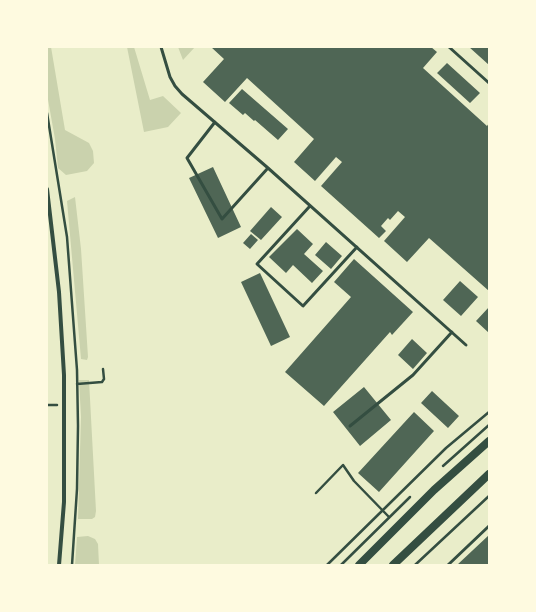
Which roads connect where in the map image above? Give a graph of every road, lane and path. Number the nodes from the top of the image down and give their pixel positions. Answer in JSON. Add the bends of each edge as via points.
{"nodes":[{"id":1,"x":161,"y":47,"type":"edge"},
{"id":2,"x":448,"y":47,"type":"edge"},
{"id":3,"x":489,"y":83,"type":"edge"},
{"id":4,"x":215,"y":122,"type":"junction"},
{"id":5,"x":268,"y":168,"type":"junction"},
{"id":6,"x":47,"y":189,"type":"edge"},
{"id":7,"x":310,"y":206,"type":"junction"},
{"id":8,"x":357,"y":247,"type":"junction"},
{"id":9,"x":452,"y":332,"type":"junction"},
{"id":10,"x":466,"y":345,"type":"dead end"},
{"id":11,"x":103,"y":369,"type":"dead end"},
{"id":12,"x":78,"y":384,"type":"dead end"},
{"id":13,"x":489,"y":412,"type":"edge"},
{"id":14,"x":350,"y":426,"type":"dead end"},
{"id":15,"x":489,"y":441,"type":"edge"},
{"id":16,"x":489,"y":474,"type":"edge"},
{"id":17,"x":316,"y":493,"type":"dead end"},
{"id":18,"x":489,"y":496,"type":"edge"},
{"id":19,"x":383,"y":510,"type":"junction"},
{"id":20,"x":389,"y":517,"type":"dead end"},
{"id":21,"x":489,"y":526,"type":"edge"},
{"id":22,"x":59,"y":565,"type":"edge"},
{"id":23,"x":327,"y":565,"type":"edge"},
{"id":24,"x":359,"y":565,"type":"edge"},
{"id":25,"x":393,"y":565,"type":"edge"},
{"id":26,"x":415,"y":565,"type":"edge"},
{"id":27,"x":448,"y":565,"type":"edge"}],
"edges":[{"from":1,"to":4,"type":"lane","via":[[170,78],[175,86]]},
{"from":2,"to":3,"type":"lane"},
{"from":4,"to":5,"type":"lane"},
{"from":4,"to":5,"type":"lane","via":[[187,158],[222,220]]},
{"from":5,"to":7,"type":"lane"},
{"from":6,"to":22,"type":"street","via":[[59,292],[64,405],[64,502]]},
{"from":7,"to":8,"type":"lane"},
{"from":7,"to":8,"type":"lane","via":[[257,264],[303,306]]},
{"from":8,"to":9,"type":"lane"},
{"from":9,"to":10,"type":"lane"},
{"from":9,"to":14,"type":"lane","via":[[413,375]]},
{"from":11,"to":12,"type":"path","via":[[102,382]]},
{"from":13,"to":19,"type":"path","via":[[446,448]]},
{"from":15,"to":24,"type":"main road","via":[[434,490]]},
{"from":16,"to":25,"type":"main road"},
{"from":17,"to":19,"type":"path","via":[[343,465],[354,481]]},
{"from":18,"to":26,"type":"path"},
{"from":19,"to":20,"type":"path"},
{"from":19,"to":23,"type":"path"},
{"from":21,"to":27,"type":"lane"}]}
